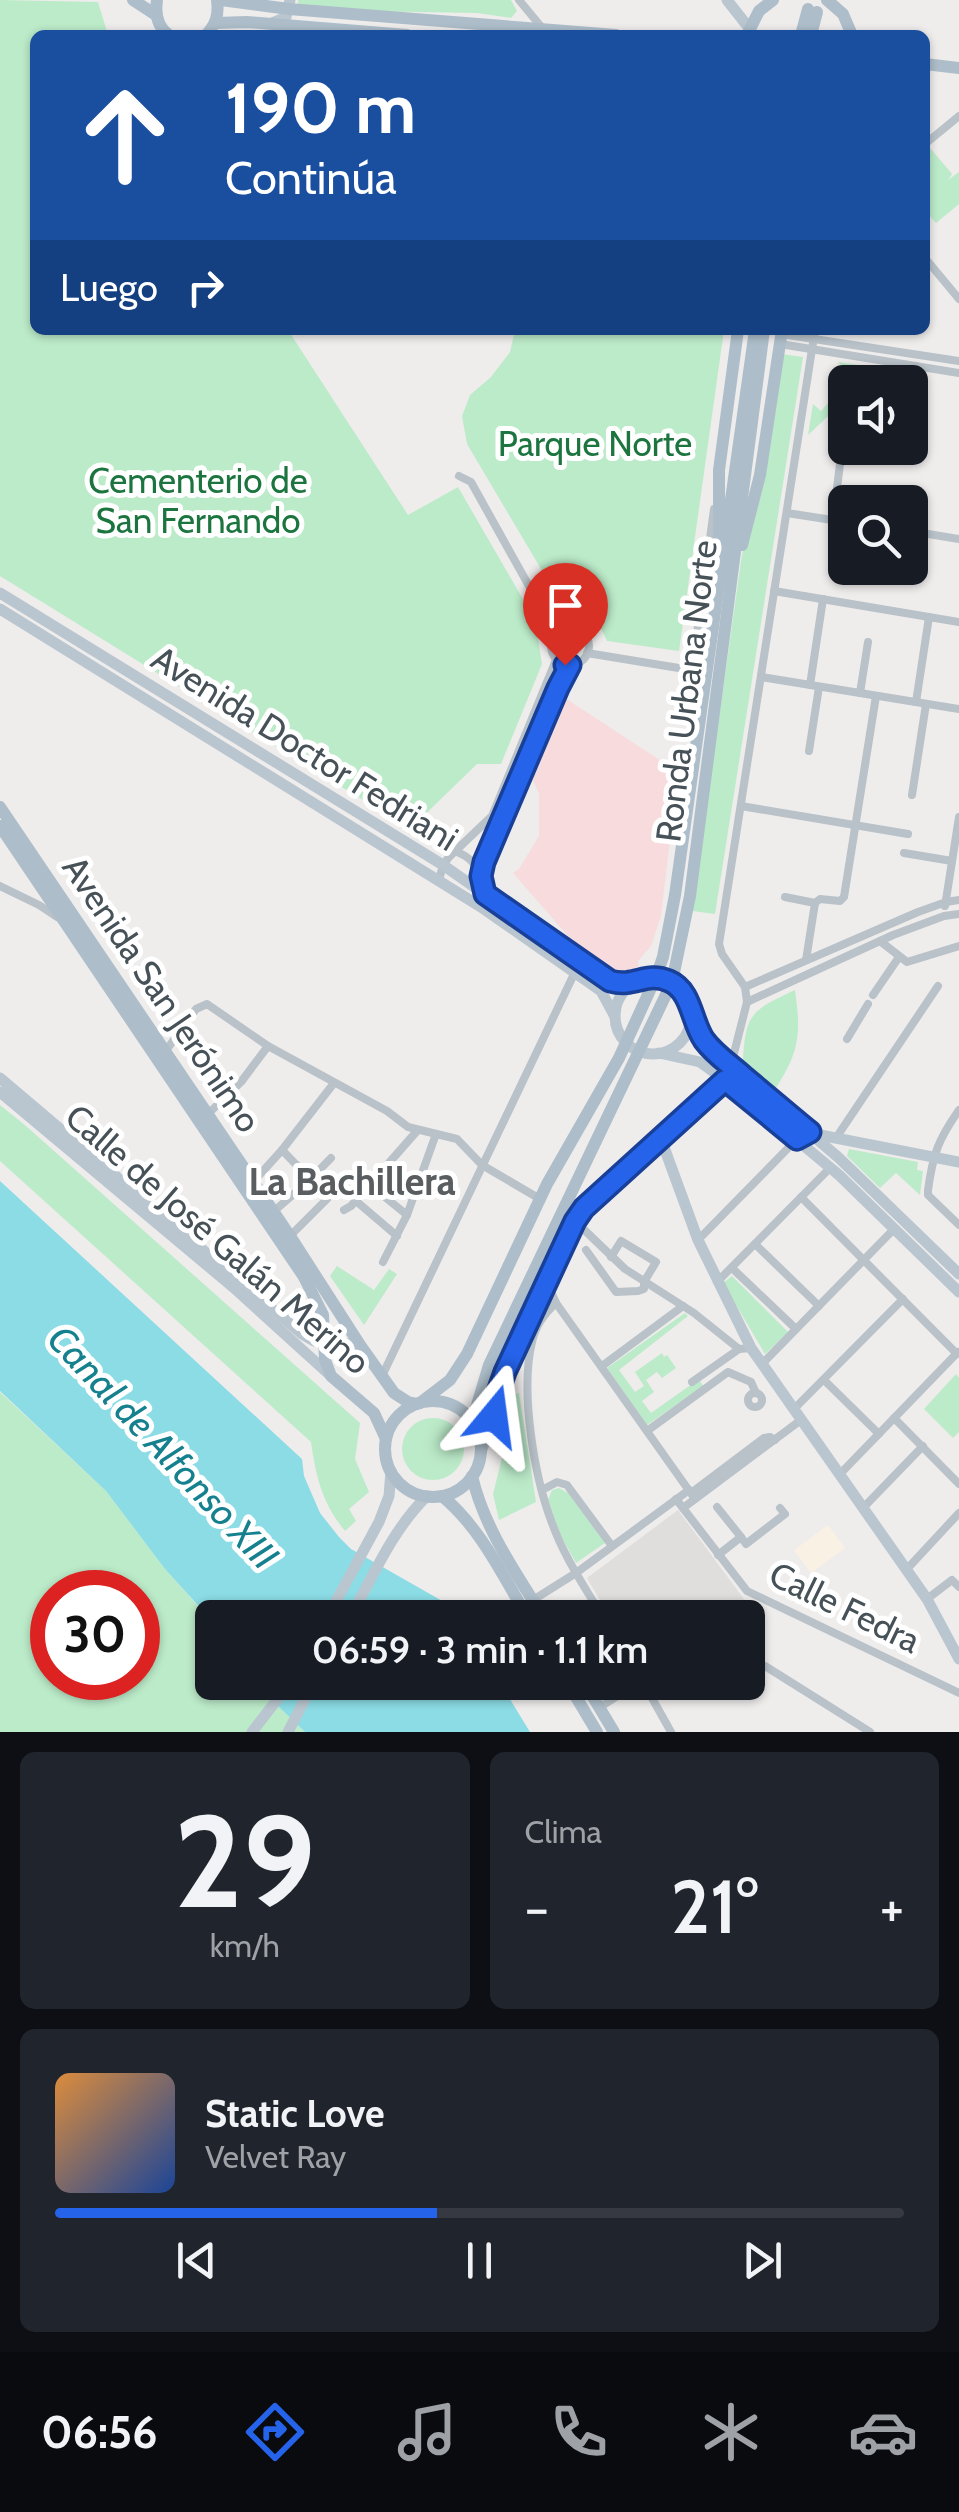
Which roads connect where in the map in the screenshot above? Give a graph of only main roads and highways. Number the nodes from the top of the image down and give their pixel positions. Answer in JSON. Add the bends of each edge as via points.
{"nodes":[{"id":1,"x":133,"y":0,"type":"edge"},
{"id":2,"x":157,"y":0,"type":"edge"},
{"id":3,"x":219,"y":0,"type":"edge"},
{"id":4,"x":728,"y":0,"type":"edge"},
{"id":5,"x":773,"y":0,"type":"edge"},
{"id":6,"x":827,"y":0,"type":"edge"},
{"id":7,"x":250,"y":2,"type":"edge"},
{"id":8,"x":290,"y":5,"type":"edge"},
{"id":9,"x":755,"y":6,"type":"edge"},
{"id":10,"x":156,"y":15,"type":"junction"},
{"id":11,"x":848,"y":22,"type":"edge"},
{"id":12,"x":216,"y":23,"type":"junction"},
{"id":13,"x":268,"y":24,"type":"junction"},
{"id":14,"x":163,"y":30,"type":"edge"},
{"id":15,"x":210,"y":30,"type":"edge"},
{"id":16,"x":343,"y":30,"type":"edge"},
{"id":17,"x":543,"y":30,"type":"edge"},
{"id":18,"x":746,"y":30,"type":"edge"},
{"id":19,"x":803,"y":30,"type":"edge"},
{"id":20,"x":811,"y":30,"type":"edge"},
{"id":21,"x":930,"y":65,"type":"edge"},
{"id":22,"x":956,"y":69,"type":"edge"},
{"id":23,"x":737,"y":335,"type":"edge"},
{"id":24,"x":754,"y":335,"type":"edge"},
{"id":25,"x":763,"y":335,"type":"edge"},
{"id":26,"x":781,"y":336,"type":"edge"},
{"id":27,"x":725,"y":585,"type":"junction"},
{"id":28,"x":0,"y":593,"type":"edge"},
{"id":29,"x":0,"y":609,"type":"edge"},
{"id":30,"x":0,"y":807,"type":"edge"},
{"id":31,"x":0,"y":826,"type":"edge"},
{"id":32,"x":48,"y":899,"type":"junction"},
{"id":33,"x":656,"y":977,"type":"junction"},
{"id":34,"x":672,"y":982,"type":"junction"},
{"id":35,"x":630,"y":985,"type":"junction"},
{"id":36,"x":691,"y":1013,"type":"junction"},
{"id":37,"x":614,"y":1015,"type":"junction"},
{"id":38,"x":625,"y":1042,"type":"junction"},
{"id":39,"x":640,"y":1052,"type":"junction"},
{"id":40,"x":659,"y":1054,"type":"junction"},
{"id":41,"x":0,"y":1078,"type":"edge"},
{"id":42,"x":0,"y":1092,"type":"edge"},
{"id":43,"x":810,"y":1132,"type":"junction"},
{"id":44,"x":661,"y":1139,"type":"road end"},
{"id":45,"x":797,"y":1139,"type":"junction"},
{"id":46,"x":857,"y":1142,"type":"junction"},
{"id":47,"x":959,"y":1162,"type":"edge"},
{"id":48,"x":835,"y":1163,"type":"junction"},
{"id":49,"x":959,"y":1274,"type":"edge"},
{"id":50,"x":959,"y":1292,"type":"edge"},
{"id":51,"x":325,"y":1343,"type":"junction"},
{"id":52,"x":360,"y":1345,"type":"junction"},
{"id":53,"x":330,"y":1376,"type":"junction"},
{"id":54,"x":418,"y":1403,"type":"junction"},
{"id":55,"x":472,"y":1422,"type":"junction"},
{"id":56,"x":386,"y":1439,"type":"junction"},
{"id":57,"x":391,"y":1471,"type":"junction"},
{"id":58,"x":472,"y":1476,"type":"junction"},
{"id":59,"x":426,"y":1496,"type":"junction"},
{"id":60,"x":442,"y":1496,"type":"junction"},
{"id":61,"x":335,"y":1600,"type":"edge"},
{"id":62,"x":360,"y":1600,"type":"edge"},
{"id":63,"x":517,"y":1600,"type":"edge"},
{"id":64,"x":533,"y":1600,"type":"edge"},
{"id":65,"x":959,"y":1660,"type":"edge"},
{"id":66,"x":277,"y":1700,"type":"edge"},
{"id":67,"x":305,"y":1700,"type":"edge"},
{"id":68,"x":578,"y":1700,"type":"edge"},
{"id":69,"x":595,"y":1700,"type":"edge"},
{"id":70,"x":255,"y":1732,"type":"edge"},
{"id":71,"x":290,"y":1732,"type":"edge"},
{"id":72,"x":597,"y":1732,"type":"edge"},
{"id":73,"x":614,"y":1732,"type":"edge"}],
"edges":[{"from":1,"to":10,"type":"main road"},
{"from":2,"to":10,"type":"main road"},
{"from":3,"to":7,"type":"main road"},
{"from":3,"to":12,"type":"main road"},
{"from":4,"to":18,"type":"main road"},
{"from":5,"to":9,"type":"main road"},
{"from":6,"to":11,"type":"main road"},
{"from":7,"to":8,"type":"main road"},
{"from":8,"to":13,"type":"main road","via":[[286,17]]},
{"from":8,"to":17,"type":"main road"},
{"from":10,"to":14,"type":"main road"},
{"from":12,"to":13,"type":"main road"},
{"from":12,"to":15,"type":"main road"},
{"from":13,"to":16,"type":"main road"},
{"from":19,"to":20,"type":"main road","via":[[812,10]]},
{"from":21,"to":22,"type":"main road"},
{"from":23,"to":27,"type":"main road","via":[[719,470]]},
{"from":24,"to":27,"type":"main road","name":"Ronda Urbana Norte"},
{"from":25,"to":27,"type":"main road","name":"Ronda Urbana Norte"},
{"from":26,"to":27,"type":"main road","via":[[760,475]]},
{"from":27,"to":33,"type":"main road","name":"Ronda Urbana Norte","via":[[699,671],[676,895]]},
{"from":27,"to":34,"type":"main road","name":"Ronda Urbana Norte","via":[[690,896]]},
{"from":28,"to":35,"type":"main road","name":"Avenida Doctor Fedriani","via":[[444,864],[604,978]]},
{"from":29,"to":37,"type":"main road","name":"Avenida Doctor Fedriani","via":[[439,880],[601,991]]},
{"from":30,"to":32,"type":"main road","name":"Avenida San Jerónimo"},
{"from":31,"to":32,"type":"main road","name":"Avenida San Jerónimo"},
{"from":32,"to":51,"type":"main road","name":"Avenida San Jerónimo","via":[[304,1277],[323,1315]]},
{"from":32,"to":52,"type":"main road","name":"Avenida San Jerónimo","via":[[165,1052]]},
{"from":33,"to":34,"type":"main road"},
{"from":33,"to":35,"type":"main road"},
{"from":33,"to":38,"type":"main road","name":"Ronda Urbana Norte"},
{"from":34,"to":36,"type":"main road"},
{"from":34,"to":39,"type":"main road","name":"Ronda Urbana Norte"},
{"from":35,"to":37,"type":"main road"},
{"from":36,"to":40,"type":"main road","via":[[680,1042]]},
{"from":36,"to":43,"type":"main road","via":[[715,1053]]},
{"from":37,"to":38,"type":"main road","name":"Avenida Doctor Fedriani"},
{"from":38,"to":39,"type":"main road"},
{"from":38,"to":54,"type":"main road","name":"Ronda Urbana Norte","via":[[467,1354],[450,1380]]},
{"from":39,"to":40,"type":"main road"},
{"from":39,"to":55,"type":"main road","name":"Ronda Urbana Norte","via":[[488,1368]]},
{"from":40,"to":45,"type":"main road","via":[[700,1062]]},
{"from":41,"to":51,"type":"main road","name":"Calle de José Galán Merino","via":[[287,1322]]},
{"from":42,"to":53,"type":"main road","name":"Calle de José Galán Merino"},
{"from":43,"to":45,"type":"main road"},
{"from":43,"to":46,"type":"main road"},
{"from":43,"to":48,"type":"main road"},
{"from":44,"to":65,"type":"main road","via":[[745,1349],[907,1570]]},
{"from":45,"to":48,"type":"main road"},
{"from":46,"to":47,"type":"main road"},
{"from":46,"to":48,"type":"main road","via":[[845,1144]]},
{"from":48,"to":49,"type":"main road"},
{"from":48,"to":50,"type":"main road"},
{"from":51,"to":52,"type":"main road","name":"Calle de José Galán Merino"},
{"from":51,"to":53,"type":"main road","name":"Avenida San Jerónimo"},
{"from":52,"to":54,"type":"main road","name":"Avenida San Jerónimo","via":[[398,1396]]},
{"from":53,"to":56,"type":"main road","name":"Calle de José Galán Merino","via":[[374,1413]]},
{"from":54,"to":55,"type":"main road","via":[[454,1405]]},
{"from":54,"to":56,"type":"main road","via":[[396,1418]]},
{"from":55,"to":58,"type":"main road","via":[[479,1436]]},
{"from":56,"to":57,"type":"main road"},
{"from":57,"to":59,"type":"main road","via":[[408,1490]]},
{"from":57,"to":61,"type":"main road","via":[[386,1504]]},
{"from":58,"to":60,"type":"main road"},
{"from":58,"to":64,"type":"main road","via":[[489,1526]]},
{"from":59,"to":60,"type":"main road"},
{"from":59,"to":62,"type":"main road"},
{"from":60,"to":63,"type":"main road","via":[[476,1533]]},
{"from":66,"to":70,"type":"main road"},
{"from":67,"to":71,"type":"main road"},
{"from":68,"to":72,"type":"main road"},
{"from":69,"to":73,"type":"main road"}]}
